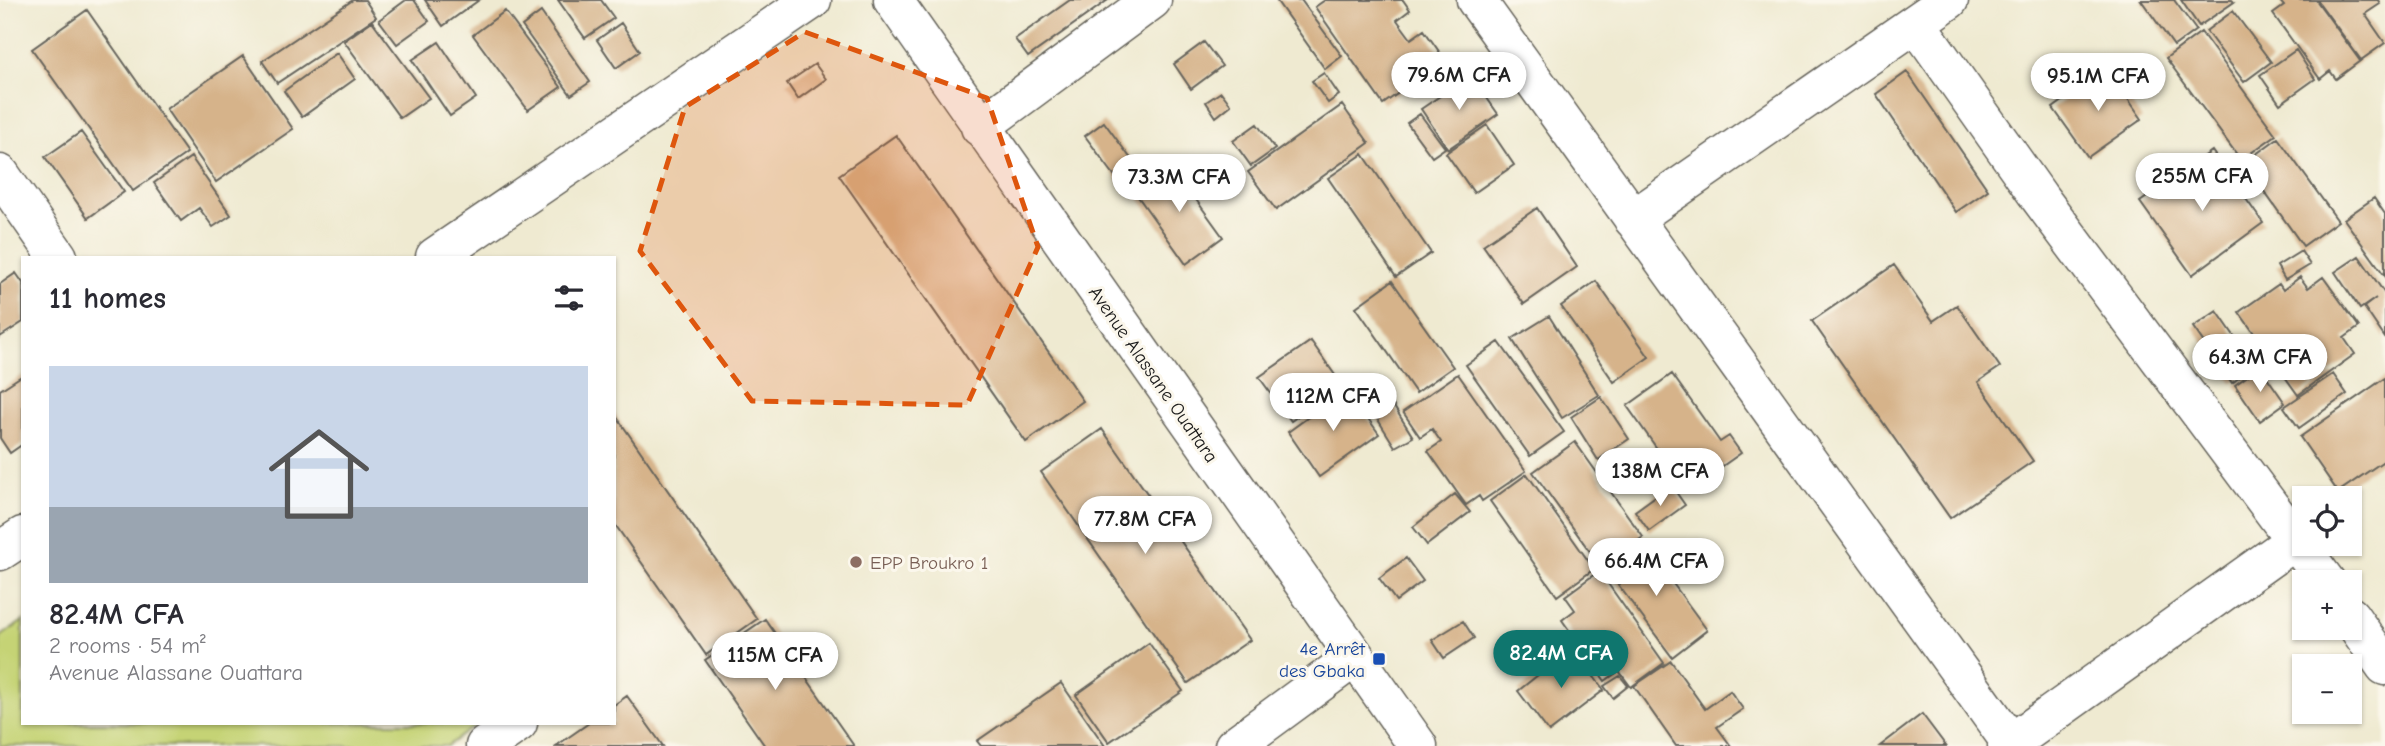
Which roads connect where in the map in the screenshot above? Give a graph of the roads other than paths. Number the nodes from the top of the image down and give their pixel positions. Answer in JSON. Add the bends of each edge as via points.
{"nodes":[{"id":1,"x":813,"y":0,"type":"edge"},
{"id":2,"x":892,"y":0,"type":"edge"},
{"id":3,"x":1152,"y":0,"type":"edge"},
{"id":4,"x":1476,"y":0,"type":"edge"},
{"id":5,"x":1949,"y":0,"type":"edge"},
{"id":6,"x":1916,"y":23,"type":"junction"},
{"id":7,"x":980,"y":127,"type":"junction"},
{"id":8,"x":0,"y":174,"type":"edge"},
{"id":9,"x":1633,"y":219,"type":"junction"},
{"id":10,"x":57,"y":256,"type":"edge"},
{"id":11,"x":436,"y":256,"type":"edge"},
{"id":12,"x":2292,"y":532,"type":"edge"},
{"id":13,"x":21,"y":537,"type":"edge"},
{"id":14,"x":2292,"y":543,"type":"edge"},
{"id":15,"x":0,"y":551,"type":"edge"},
{"id":16,"x":2362,"y":633,"type":"edge"},
{"id":17,"x":1355,"y":657,"type":"junction"},
{"id":18,"x":2385,"y":666,"type":"edge"},
{"id":19,"x":515,"y":725,"type":"edge"},
{"id":20,"x":2009,"y":745,"type":"edge"},
{"id":21,"x":485,"y":746,"type":"edge"},
{"id":22,"x":1234,"y":746,"type":"edge"},
{"id":23,"x":1418,"y":746,"type":"edge"}],
"edges":[{"from":1,"to":11,"type":"street"},
{"from":2,"to":7,"type":"street","name":"Avenue Alassane Ouattara"},
{"from":3,"to":7,"type":"street"},
{"from":4,"to":9,"type":"street"},
{"from":5,"to":6,"type":"street"},
{"from":6,"to":9,"type":"street"},
{"from":6,"to":12,"type":"street","via":[[2039,197]]},
{"from":7,"to":17,"type":"street","name":"Avenue Alassane Ouattara"},
{"from":8,"to":10,"type":"street"},
{"from":9,"to":20,"type":"street"},
{"from":13,"to":15,"type":"street"},
{"from":14,"to":20,"type":"street"},
{"from":16,"to":18,"type":"street"},
{"from":17,"to":22,"type":"street"},
{"from":17,"to":23,"type":"street","name":"Avenue Alassane Ouattara"},
{"from":19,"to":21,"type":"street"}]}
